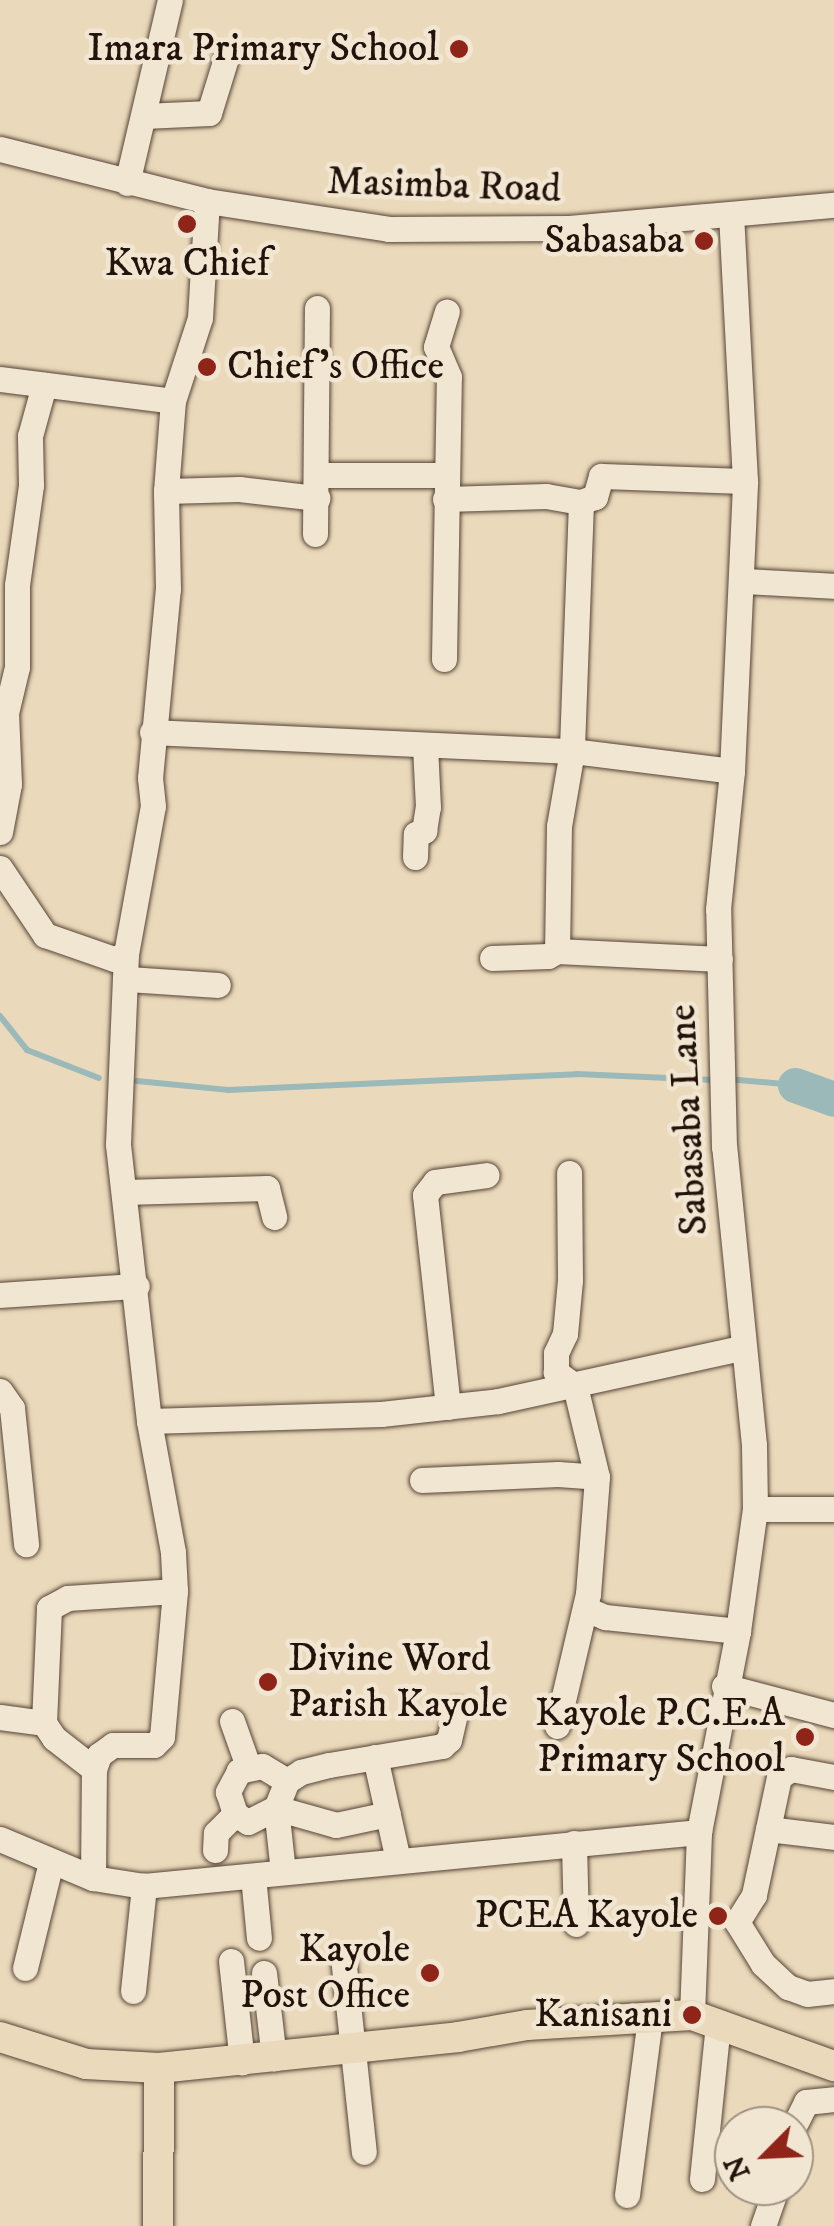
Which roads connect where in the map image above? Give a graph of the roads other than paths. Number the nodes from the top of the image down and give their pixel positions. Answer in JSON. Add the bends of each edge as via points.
{"nodes":[{"id":1,"x":170,"y":0,"type":"edge"},
{"id":2,"x":226,"y":58,"type":"dead end"},
{"id":3,"x":144,"y":116,"type":"junction"},
{"id":4,"x":0,"y":149,"type":"edge"},
{"id":5,"x":127,"y":183,"type":"junction"},
{"id":6,"x":207,"y":202,"type":"junction"},
{"id":7,"x":834,"y":205,"type":"edge"},
{"id":8,"x":730,"y":216,"type":"junction"},
{"id":9,"x":317,"y":308,"type":"dead end"},
{"id":10,"x":446,"y":312,"type":"dead end"},
{"id":11,"x":0,"y":379,"type":"edge"},
{"id":12,"x":44,"y":385,"type":"junction"},
{"id":13,"x":173,"y":401,"type":"junction"},
{"id":14,"x":745,"y":481,"type":"junction"},
{"id":15,"x":317,"y":486,"type":"junction"},
{"id":16,"x":446,"y":487,"type":"junction"},
{"id":17,"x":166,"y":491,"type":"junction"},
{"id":18,"x":581,"y":502,"type":"junction"},
{"id":19,"x":315,"y":534,"type":"dead end"},
{"id":20,"x":743,"y":580,"type":"junction"},
{"id":21,"x":834,"y":586,"type":"edge"},
{"id":22,"x":444,"y":659,"type":"dead end"},
{"id":23,"x":152,"y":732,"type":"junction"},
{"id":24,"x":425,"y":746,"type":"junction"},
{"id":25,"x":572,"y":750,"type":"junction"},
{"id":26,"x":732,"y":770,"type":"junction"},
{"id":27,"x":0,"y":832,"type":"edge"},
{"id":28,"x":415,"y":857,"type":"dead end"},
{"id":29,"x":0,"y":868,"type":"edge"},
{"id":30,"x":557,"y":951,"type":"junction"},
{"id":31,"x":492,"y":958,"type":"dead end"},
{"id":32,"x":720,"y":959,"type":"junction"},
{"id":33,"x":127,"y":966,"type":"junction"},
{"id":34,"x":218,"y":986,"type":"dead end"},
{"id":35,"x":569,"y":1173,"type":"dead end"},
{"id":36,"x":487,"y":1176,"type":"dead end"},
{"id":37,"x":124,"y":1192,"type":"junction"},
{"id":38,"x":274,"y":1217,"type":"dead end"},
{"id":39,"x":136,"y":1286,"type":"junction"},
{"id":40,"x":0,"y":1295,"type":"edge"},
{"id":41,"x":742,"y":1348,"type":"junction"},
{"id":42,"x":575,"y":1386,"type":"junction"},
{"id":43,"x":0,"y":1391,"type":"edge"},
{"id":44,"x":448,"y":1406,"type":"junction"},
{"id":45,"x":149,"y":1420,"type":"junction"},
{"id":46,"x":596,"y":1478,"type":"junction"},
{"id":47,"x":422,"y":1480,"type":"dead end"},
{"id":48,"x":755,"y":1509,"type":"junction"},
{"id":49,"x":834,"y":1509,"type":"edge"},
{"id":50,"x":26,"y":1544,"type":"dead end"},
{"id":51,"x":175,"y":1592,"type":"junction"},
{"id":52,"x":586,"y":1609,"type":"junction"},
{"id":53,"x":738,"y":1631,"type":"junction"},
{"id":54,"x":724,"y":1686,"type":"junction"},
{"id":55,"x":456,"y":1710,"type":"dead end"},
{"id":56,"x":834,"y":1716,"type":"edge"},
{"id":57,"x":0,"y":1717,"type":"edge"},
{"id":58,"x":232,"y":1721,"type":"dead end"},
{"id":59,"x":44,"y":1723,"type":"junction"},
{"id":60,"x":556,"y":1726,"type":"dead end"},
{"id":61,"x":375,"y":1757,"type":"junction"},
{"id":62,"x":248,"y":1766,"type":"junction"},
{"id":63,"x":94,"y":1769,"type":"junction"},
{"id":64,"x":834,"y":1776,"type":"edge"},
{"id":65,"x":288,"y":1781,"type":"junction"},
{"id":66,"x":276,"y":1808,"type":"junction"},
{"id":67,"x":236,"y":1814,"type":"junction"},
{"id":68,"x":388,"y":1814,"type":"junction"},
{"id":69,"x":768,"y":1829,"type":"junction"},
{"id":70,"x":699,"y":1832,"type":"junction"},
{"id":71,"x":834,"y":1836,"type":"edge"},
{"id":72,"x":0,"y":1839,"type":"edge"},
{"id":73,"x":574,"y":1843,"type":"junction"},
{"id":74,"x":214,"y":1850,"type":"dead end"},
{"id":75,"x":398,"y":1860,"type":"junction"},
{"id":76,"x":51,"y":1862,"type":"junction"},
{"id":77,"x":283,"y":1872,"type":"junction"},
{"id":78,"x":252,"y":1876,"type":"junction"},
{"id":79,"x":93,"y":1878,"type":"junction"},
{"id":80,"x":144,"y":1886,"type":"junction"},
{"id":81,"x":693,"y":1920,"type":"junction"},
{"id":82,"x":737,"y":1922,"type":"junction"},
{"id":83,"x":576,"y":1924,"type":"dead end"},
{"id":84,"x":258,"y":1938,"type":"dead end"},
{"id":85,"x":343,"y":1958,"type":"dead end"},
{"id":86,"x":230,"y":1961,"type":"dead end"},
{"id":87,"x":25,"y":1968,"type":"dead end"},
{"id":88,"x":264,"y":1973,"type":"dead end"},
{"id":89,"x":834,"y":1991,"type":"edge"},
{"id":90,"x":133,"y":1992,"type":"dead end"},
{"id":91,"x":650,"y":2017,"type":"junction"},
{"id":92,"x":705,"y":2020,"type":"junction"},
{"id":93,"x":0,"y":2037,"type":"edge"},
{"id":94,"x":353,"y":2050,"type":"junction"},
{"id":95,"x":274,"y":2058,"type":"junction"},
{"id":96,"x":242,"y":2062,"type":"junction"},
{"id":97,"x":834,"y":2066,"type":"edge"},
{"id":98,"x":158,"y":2068,"type":"junction"},
{"id":99,"x":834,"y":2099,"type":"edge"},
{"id":100,"x":804,"y":2106,"type":"edge"},
{"id":101,"x":364,"y":2152,"type":"dead end"},
{"id":102,"x":702,"y":2179,"type":"dead end"},
{"id":103,"x":628,"y":2195,"type":"dead end"},
{"id":104,"x":158,"y":2226,"type":"edge"}],
"edges":[{"from":1,"to":3,"type":"street"},
{"from":2,"to":3,"type":"street","via":[[209,113]]},
{"from":3,"to":5,"type":"street"},
{"from":4,"to":5,"type":"street","name":"Masimba Road"},
{"from":5,"to":6,"type":"street","name":"Masimba Road"},
{"from":6,"to":8,"type":"street","name":"Masimba Road","via":[[388,229],[568,228]]},
{"from":6,"to":13,"type":"street","via":[[200,318]]},
{"from":7,"to":8,"type":"street","name":"Masimba Road"},
{"from":8,"to":14,"type":"street","name":"Sabasaba Lane"},
{"from":9,"to":15,"type":"street"},
{"from":10,"to":16,"type":"street","via":[[436,346],[450,377]]},
{"from":11,"to":12,"type":"street"},
{"from":12,"to":13,"type":"street"},
{"from":12,"to":27,"type":"street","via":[[30,436],[32,486],[16,585],[17,668],[6,714],[8,784]]},
{"from":13,"to":17,"type":"street"},
{"from":14,"to":18,"type":"street","via":[[601,476],[594,497]]},
{"from":14,"to":20,"type":"street","name":"Sabasaba Lane"},
{"from":15,"to":16,"type":"street"},
{"from":15,"to":17,"type":"street"},
{"from":15,"to":19,"type":"street"},
{"from":16,"to":18,"type":"street"},
{"from":16,"to":22,"type":"street"},
{"from":17,"to":23,"type":"street","via":[[168,589]]},
{"from":18,"to":25,"type":"street"},
{"from":20,"to":21,"type":"street"},
{"from":20,"to":26,"type":"street","name":"Sabasaba Lane"},
{"from":23,"to":24,"type":"street"},
{"from":23,"to":33,"type":"street","via":[[153,806]]},
{"from":24,"to":25,"type":"street"},
{"from":24,"to":28,"type":"street","via":[[428,807]]},
{"from":25,"to":26,"type":"street"},
{"from":25,"to":30,"type":"street","via":[[559,826]]},
{"from":26,"to":32,"type":"street","name":"Sabasaba Lane","via":[[718,908]]},
{"from":29,"to":33,"type":"street","via":[[46,934]]},
{"from":30,"to":31,"type":"street"},
{"from":30,"to":32,"type":"street"},
{"from":32,"to":41,"type":"street","name":"Sabasaba Lane","via":[[724,1146]]},
{"from":33,"to":34,"type":"street"},
{"from":33,"to":37,"type":"street","via":[[118,1144]]},
{"from":35,"to":42,"type":"street","via":[[570,1280],[556,1372]]},
{"from":36,"to":44,"type":"street","via":[[435,1182],[425,1194]]},
{"from":37,"to":38,"type":"street","via":[[268,1188]]},
{"from":37,"to":39,"type":"street"},
{"from":39,"to":40,"type":"street"},
{"from":39,"to":45,"type":"street"},
{"from":41,"to":42,"type":"street"},
{"from":41,"to":48,"type":"street","name":"Sabasaba Lane"},
{"from":42,"to":44,"type":"street"},
{"from":42,"to":46,"type":"street"},
{"from":43,"to":50,"type":"street","via":[[12,1408]]},
{"from":44,"to":45,"type":"street"},
{"from":45,"to":51,"type":"street"},
{"from":46,"to":47,"type":"street"},
{"from":46,"to":52,"type":"street"},
{"from":48,"to":49,"type":"street"},
{"from":48,"to":53,"type":"street","name":"Sabasaba Lane"},
{"from":51,"to":59,"type":"street","via":[[68,1598],[49,1608]]},
{"from":51,"to":63,"type":"street","via":[[162,1737],[154,1745],[112,1745]]},
{"from":52,"to":53,"type":"street","via":[[605,1617]]},
{"from":52,"to":60,"type":"street"},
{"from":53,"to":54,"type":"street","name":"Sabasaba Lane"},
{"from":54,"to":56,"type":"street"},
{"from":54,"to":70,"type":"street","name":"Sabasaba Lane"},
{"from":55,"to":61,"type":"street","via":[[446,1744]]},
{"from":57,"to":59,"type":"street"},
{"from":58,"to":62,"type":"street"},
{"from":59,"to":63,"type":"street"},
{"from":61,"to":65,"type":"street","via":[[301,1772]]},
{"from":61,"to":68,"type":"street"},
{"from":62,"to":65,"type":"street","via":[[268,1768]]},
{"from":62,"to":67,"type":"street","via":[[229,1784]]},
{"from":63,"to":79,"type":"street"},
{"from":64,"to":69,"type":"street","via":[[791,1769],[782,1774]]},
{"from":65,"to":66,"type":"street"},
{"from":66,"to":67,"type":"street","via":[[248,1822]]},
{"from":66,"to":68,"type":"street","via":[[336,1825]]},
{"from":66,"to":77,"type":"street"},
{"from":67,"to":74,"type":"street","via":[[216,1832]]},
{"from":68,"to":75,"type":"street"},
{"from":69,"to":71,"type":"street"},
{"from":69,"to":82,"type":"street","via":[[754,1894]]},
{"from":70,"to":73,"type":"street"},
{"from":70,"to":81,"type":"street","name":"Sabasaba Lane"},
{"from":72,"to":76,"type":"street"},
{"from":73,"to":75,"type":"street"},
{"from":73,"to":83,"type":"street"},
{"from":75,"to":77,"type":"street"},
{"from":76,"to":79,"type":"street"},
{"from":76,"to":87,"type":"street"},
{"from":77,"to":78,"type":"street"},
{"from":78,"to":80,"type":"street"},
{"from":78,"to":84,"type":"street"},
{"from":79,"to":80,"type":"street"},
{"from":80,"to":90,"type":"street"},
{"from":81,"to":82,"type":"street"},
{"from":81,"to":92,"type":"street","name":"Sabasaba Lane"},
{"from":82,"to":89,"type":"street","via":[[763,1964],[788,1987],[819,1995]]},
{"from":85,"to":94,"type":"street"},
{"from":86,"to":96,"type":"street"},
{"from":88,"to":95,"type":"street"},
{"from":91,"to":92,"type":"main road"},
{"from":91,"to":94,"type":"main road","via":[[527,2025]]},
{"from":91,"to":103,"type":"street"},
{"from":92,"to":97,"type":"main road"},
{"from":92,"to":102,"type":"street","name":"Sabasaba Lane"},
{"from":93,"to":98,"type":"main road","via":[[86,2064]]},
{"from":94,"to":95,"type":"main road"},
{"from":94,"to":101,"type":"street"},
{"from":95,"to":96,"type":"main road"},
{"from":96,"to":98,"type":"main road"},
{"from":98,"to":104,"type":"main road"},
{"from":99,"to":100,"type":"street"}]}
